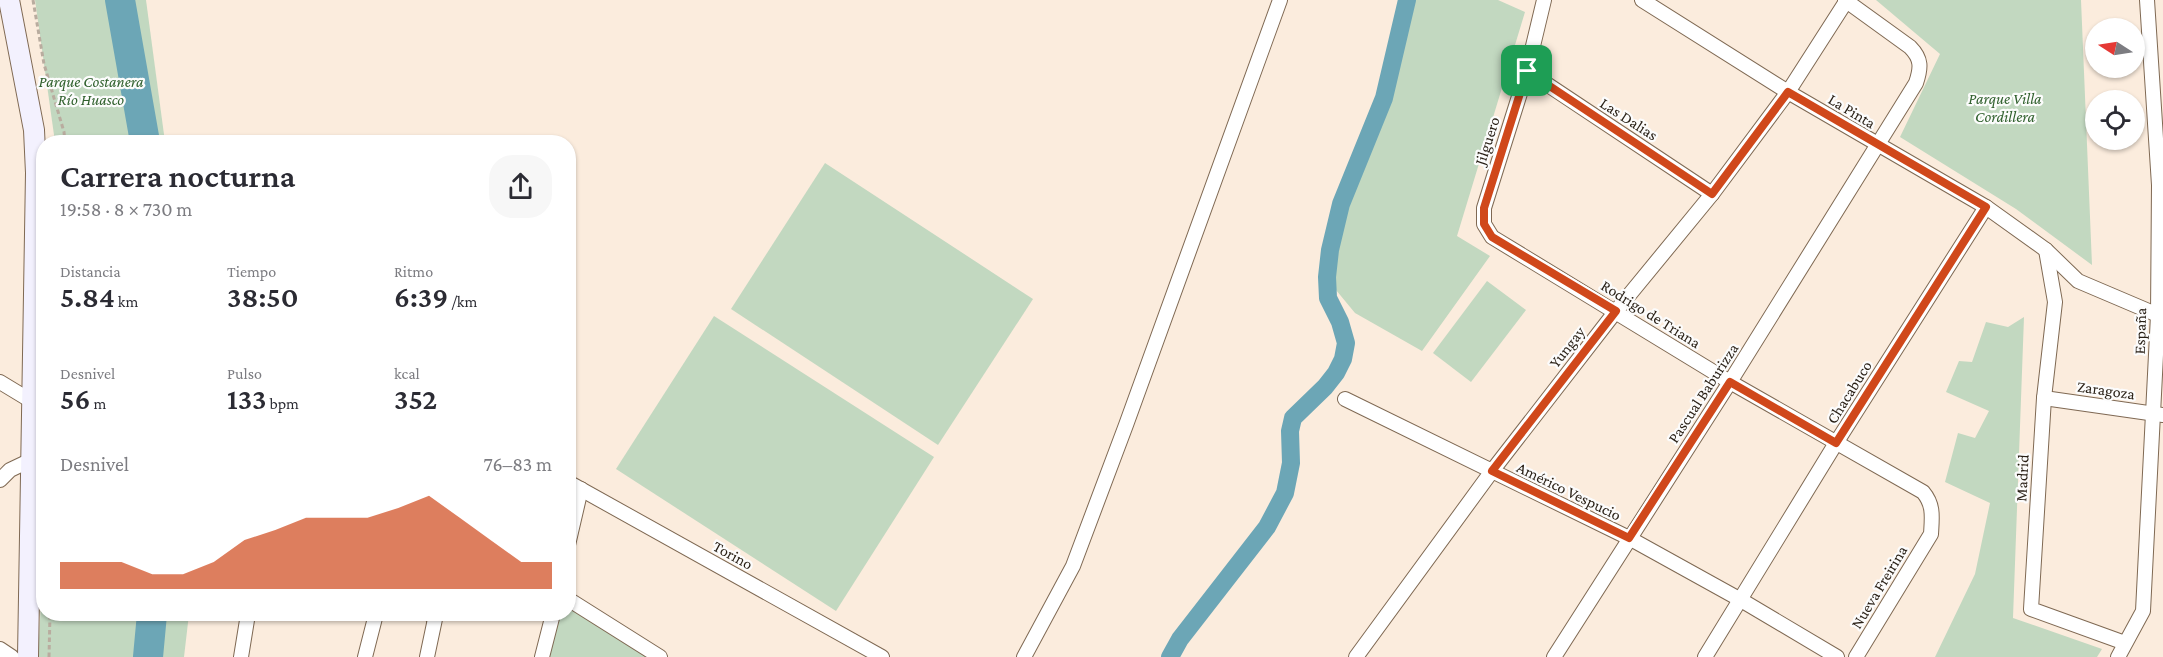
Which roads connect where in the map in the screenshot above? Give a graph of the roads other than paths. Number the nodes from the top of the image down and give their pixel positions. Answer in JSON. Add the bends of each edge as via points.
{"nodes":[{"id":1,"x":2,"y":0,"type":"edge"},
{"id":2,"x":9,"y":0,"type":"edge"},
{"id":3,"x":1280,"y":0,"type":"edge"},
{"id":4,"x":1544,"y":0,"type":"edge"},
{"id":5,"x":1642,"y":0,"type":"edge"},
{"id":6,"x":1846,"y":0,"type":"edge"},
{"id":7,"x":2148,"y":0,"type":"edge"},
{"id":8,"x":0,"y":4,"type":"edge"},
{"id":9,"x":1527,"y":71,"type":"junction"},
{"id":10,"x":1788,"y":92,"type":"junction"},
{"id":11,"x":1877,"y":145,"type":"junction"},
{"id":12,"x":2161,"y":185,"type":"edge"},
{"id":13,"x":1712,"y":194,"type":"junction"},
{"id":14,"x":1986,"y":207,"type":"junction"},
{"id":15,"x":1484,"y":224,"type":"joint"},
{"id":16,"x":2046,"y":250,"type":"junction"},
{"id":17,"x":1616,"y":311,"type":"junction"},
{"id":18,"x":2160,"y":315,"type":"edge"},
{"id":19,"x":0,"y":382,"type":"edge"},
{"id":20,"x":1730,"y":382,"type":"junction"},
{"id":21,"x":2044,"y":398,"type":"junction"},
{"id":22,"x":1345,"y":399,"type":"dead end"},
{"id":23,"x":33,"y":402,"type":"junction"},
{"id":24,"x":2158,"y":414,"type":"edge"},
{"id":25,"x":1836,"y":443,"type":"junction"},
{"id":26,"x":31,"y":460,"type":"junction"},
{"id":27,"x":1492,"y":471,"type":"junction"},
{"id":28,"x":0,"y":480,"type":"edge"},
{"id":29,"x":576,"y":487,"type":"edge"},
{"id":30,"x":1931,"y":534,"type":"joint"},
{"id":31,"x":1629,"y":538,"type":"junction"},
{"id":32,"x":1742,"y":600,"type":"junction"},
{"id":33,"x":576,"y":603,"type":"edge"},
{"id":34,"x":247,"y":621,"type":"edge"},
{"id":35,"x":374,"y":621,"type":"edge"},
{"id":36,"x":435,"y":621,"type":"edge"},
{"id":37,"x":551,"y":621,"type":"edge"},
{"id":38,"x":2125,"y":643,"type":"junction"},
{"id":39,"x":0,"y":649,"type":"edge"},
{"id":40,"x":12,"y":657,"type":"edge"},
{"id":41,"x":28,"y":657,"type":"edge"},
{"id":42,"x":241,"y":657,"type":"edge"},
{"id":43,"x":365,"y":657,"type":"edge"},
{"id":44,"x":426,"y":657,"type":"edge"},
{"id":45,"x":542,"y":657,"type":"edge"},
{"id":46,"x":660,"y":657,"type":"edge"},
{"id":47,"x":882,"y":657,"type":"edge"},
{"id":48,"x":1024,"y":657,"type":"edge"},
{"id":49,"x":1356,"y":657,"type":"edge"},
{"id":50,"x":1554,"y":657,"type":"edge"},
{"id":51,"x":1705,"y":657,"type":"edge"},
{"id":52,"x":1837,"y":657,"type":"edge"},
{"id":53,"x":1856,"y":657,"type":"edge"},
{"id":54,"x":2118,"y":657,"type":"edge"}],
"edges":[{"from":1,"to":8,"type":"main road"},
{"from":2,"to":23,"type":"main road","via":[[34,130]]},
{"from":3,"to":48,"type":"street","via":[[1073,566]]},
{"from":4,"to":9,"type":"street","name":"Jilguero"},
{"from":5,"to":10,"type":"street","name":"La Pinta"},
{"from":6,"to":10,"type":"street","name":"Yungay"},
{"from":6,"to":11,"type":"street","name":"Pascual Baburizza","via":[[1919,56],[1921,69],[1916,83]]},
{"from":7,"to":12,"type":"street","name":"España"},
{"from":9,"to":13,"type":"street","name":"Las Dalias"},
{"from":9,"to":15,"type":"street","name":"Jilguero","via":[[1484,208]]},
{"from":10,"to":11,"type":"street","name":"La Pinta"},
{"from":10,"to":13,"type":"street","name":"Yungay"},
{"from":11,"to":14,"type":"street","name":"La Pinta"},
{"from":11,"to":20,"type":"street","name":"Pascual Baburizza"},
{"from":12,"to":18,"type":"street","name":"España"},
{"from":13,"to":17,"type":"street","name":"Yungay"},
{"from":14,"to":16,"type":"street","name":"La Pinta"},
{"from":14,"to":25,"type":"street","name":"Chacabuco"},
{"from":15,"to":17,"type":"street","name":"Rodrigo de Triana","via":[[1492,237]]},
{"from":16,"to":18,"type":"street","name":"La Pinta","via":[[2078,281]]},
{"from":16,"to":21,"type":"street","name":"Madrid","via":[[2055,302]]},
{"from":17,"to":20,"type":"street","name":"Rodrigo de Triana"},
{"from":17,"to":27,"type":"street","name":"Yungay"},
{"from":18,"to":24,"type":"street","name":"España"},
{"from":19,"to":23,"type":"street"},
{"from":20,"to":25,"type":"street","name":"Rodrigo de Triana"},
{"from":20,"to":31,"type":"street","name":"Pascual Baburizza"},
{"from":21,"to":24,"type":"street","name":"Zaragoza"},
{"from":21,"to":38,"type":"street","name":"Madrid","via":[[2031,609]]},
{"from":22,"to":27,"type":"street","name":"Américo Vespucio"},
{"from":23,"to":26,"type":"main road"},
{"from":24,"to":38,"type":"street","name":"España","via":[[2143,611]]},
{"from":25,"to":30,"type":"street","name":"Rodrigo de Triana","via":[[1923,492],[1933,515]]},
{"from":25,"to":32,"type":"street","name":"Chacabuco"},
{"from":26,"to":28,"type":"street"},
{"from":26,"to":41,"type":"main road"},
{"from":27,"to":31,"type":"street","name":"Américo Vespucio"},
{"from":27,"to":49,"type":"street","name":"Yungay"},
{"from":29,"to":47,"type":"street","name":"Torino"},
{"from":30,"to":53,"type":"street","name":"Nueva Freirina"},
{"from":31,"to":32,"type":"street","name":"Américo Vespucio"},
{"from":31,"to":50,"type":"street","name":"Pascual Baburizza"},
{"from":32,"to":51,"type":"street","name":"Chacabuco"},
{"from":32,"to":52,"type":"street","name":"Américo Vespucio"},
{"from":33,"to":46,"type":"street"},
{"from":34,"to":42,"type":"street"},
{"from":35,"to":43,"type":"street"},
{"from":36,"to":44,"type":"street"},
{"from":37,"to":45,"type":"street"},
{"from":38,"to":54,"type":"street","name":"España"},
{"from":39,"to":40,"type":"street"}]}
